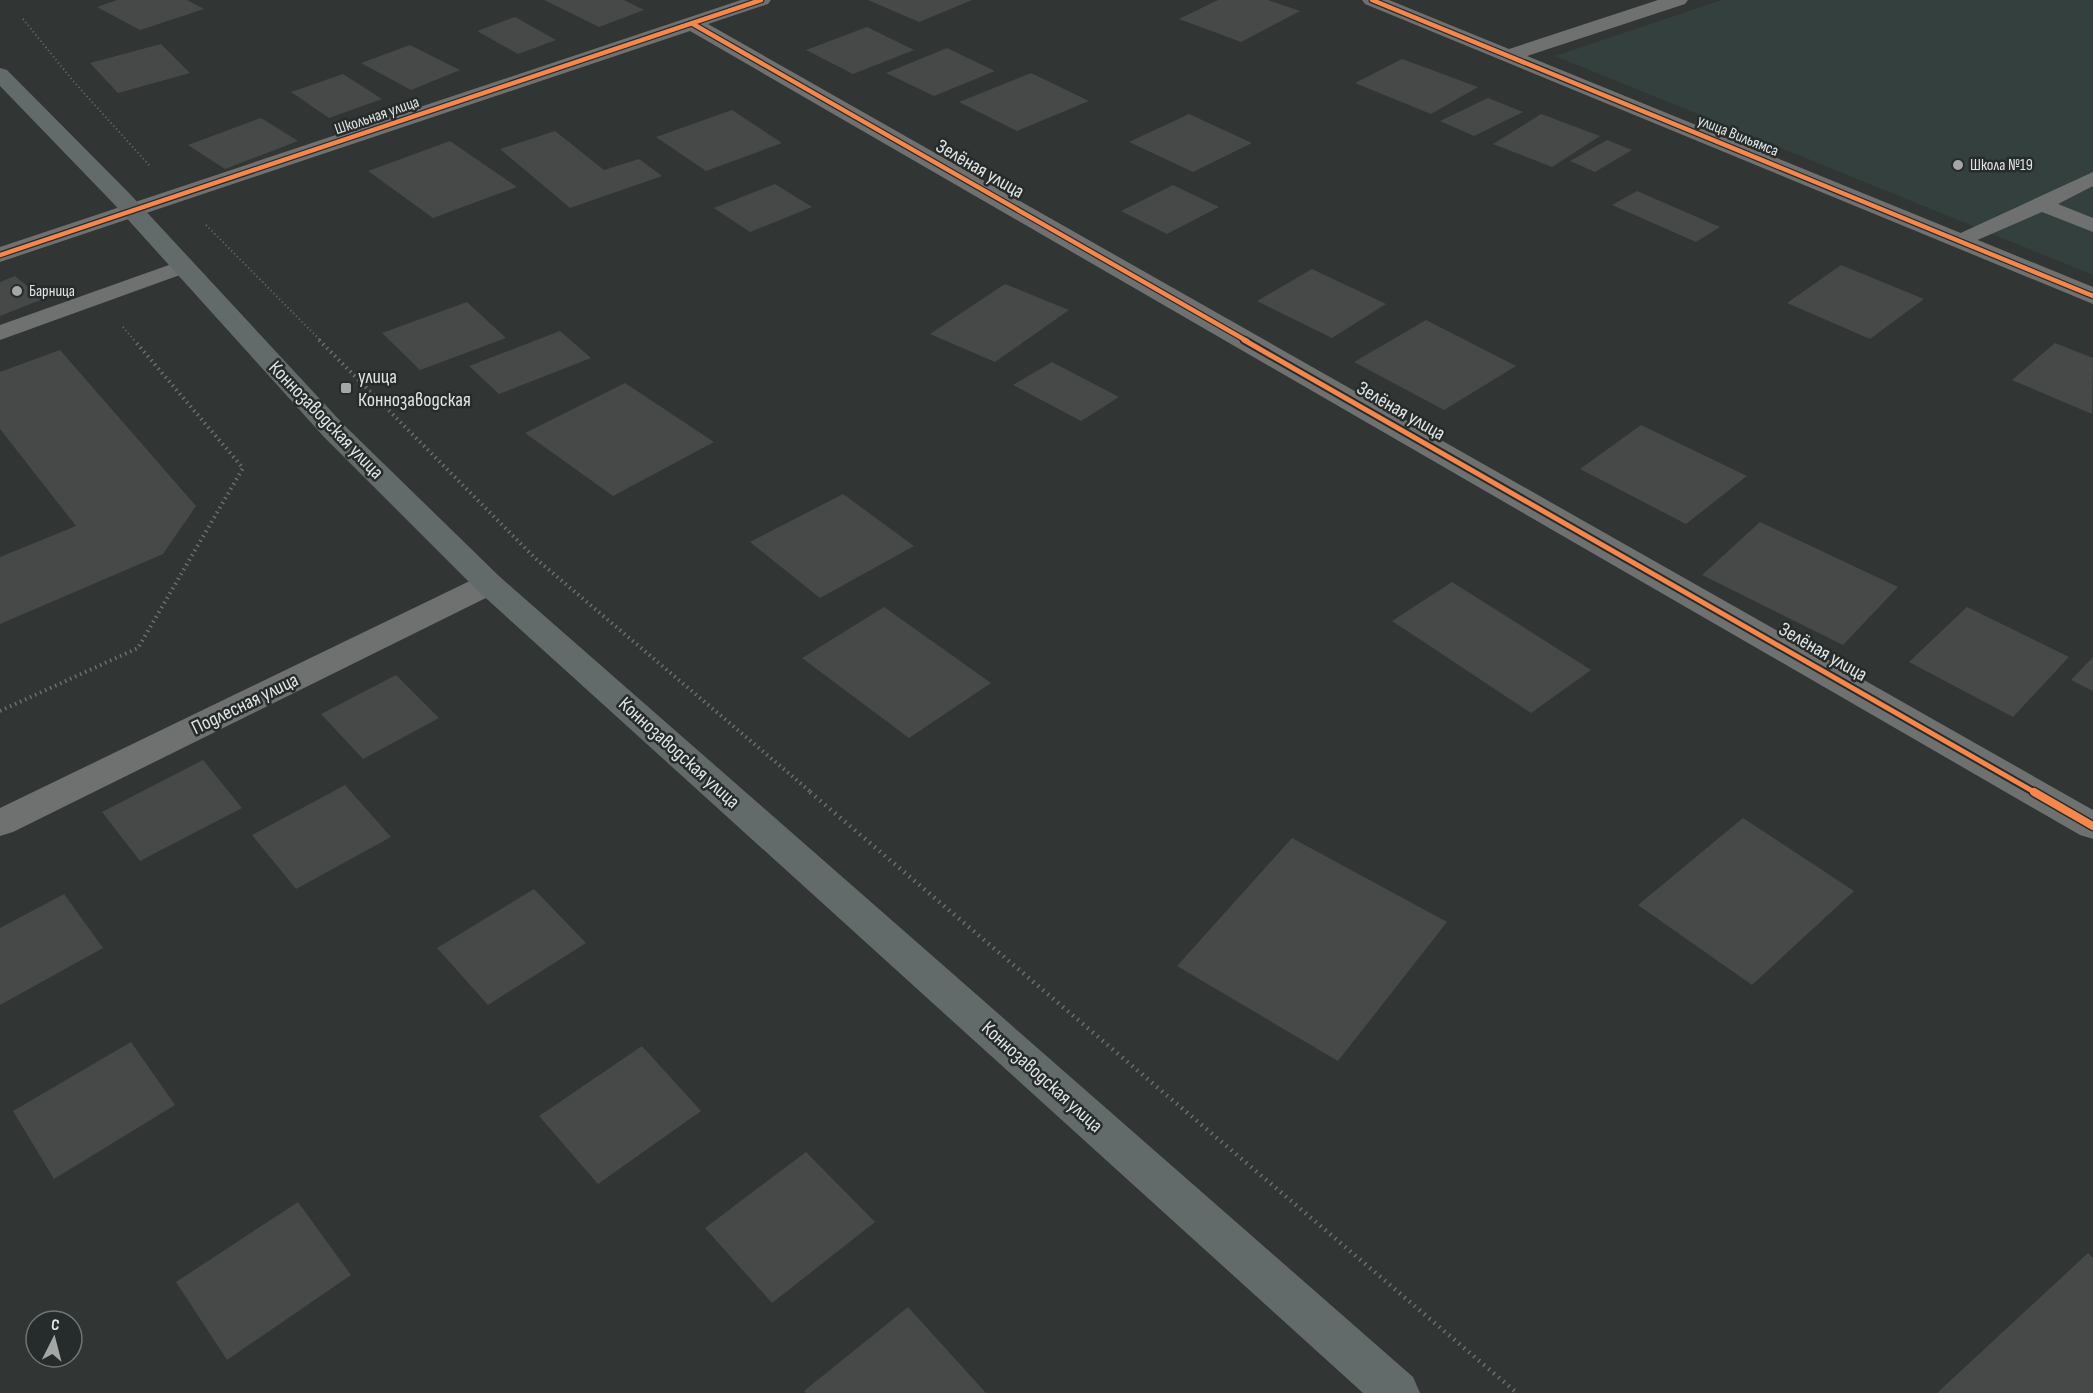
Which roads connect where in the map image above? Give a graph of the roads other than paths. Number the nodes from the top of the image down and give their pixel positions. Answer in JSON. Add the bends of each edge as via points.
{"nodes":[{"id":1,"x":761,"y":0,"type":"edge"},
{"id":2,"x":1372,"y":0,"type":"edge"},
{"id":3,"x":1677,"y":0,"type":"edge"},
{"id":4,"x":693,"y":24,"type":"junction"},
{"id":5,"x":1507,"y":56,"type":"junction"},
{"id":6,"x":0,"y":74,"type":"edge"},
{"id":7,"x":2093,"y":178,"type":"edge"},
{"id":8,"x":2042,"y":204,"type":"junction"},
{"id":9,"x":134,"y":211,"type":"junction"},
{"id":10,"x":2093,"y":226,"type":"edge"},
{"id":11,"x":1959,"y":241,"type":"junction"},
{"id":12,"x":0,"y":255,"type":"edge"},
{"id":13,"x":183,"y":266,"type":"junction"},
{"id":14,"x":2093,"y":296,"type":"edge"},
{"id":15,"x":0,"y":333,"type":"edge"},
{"id":16,"x":489,"y":584,"type":"junction"},
{"id":17,"x":0,"y":823,"type":"edge"},
{"id":18,"x":2093,"y":826,"type":"edge"},
{"id":19,"x":1397,"y":1393,"type":"edge"}],
"edges":[{"from":1,"to":4,"type":"street","name":"Школьная улица"},
{"from":2,"to":5,"type":"street","name":"улица Вильямса"},
{"from":3,"to":5,"type":"street"},
{"from":4,"to":9,"type":"street","name":"Школьная улица"},
{"from":4,"to":18,"type":"street","name":"Зелёная улица"},
{"from":5,"to":11,"type":"street","name":"улица Вильямса"},
{"from":6,"to":9,"type":"main road","name":"Коннозаводская улица"},
{"from":7,"to":8,"type":"lane"},
{"from":8,"to":10,"type":"lane"},
{"from":8,"to":11,"type":"lane"},
{"from":9,"to":12,"type":"street","name":"Школьная улица"},
{"from":9,"to":13,"type":"main road","name":"Коннозаводская улица"},
{"from":11,"to":14,"type":"street","name":"улица Вильямса"},
{"from":13,"to":15,"type":"lane"},
{"from":13,"to":16,"type":"main road","name":"Коннозаводская улица","via":[[334,431]]},
{"from":16,"to":17,"type":"street","name":"Подлесная улица"},
{"from":16,"to":19,"type":"main road","name":"Коннозаводская улица"}]}
